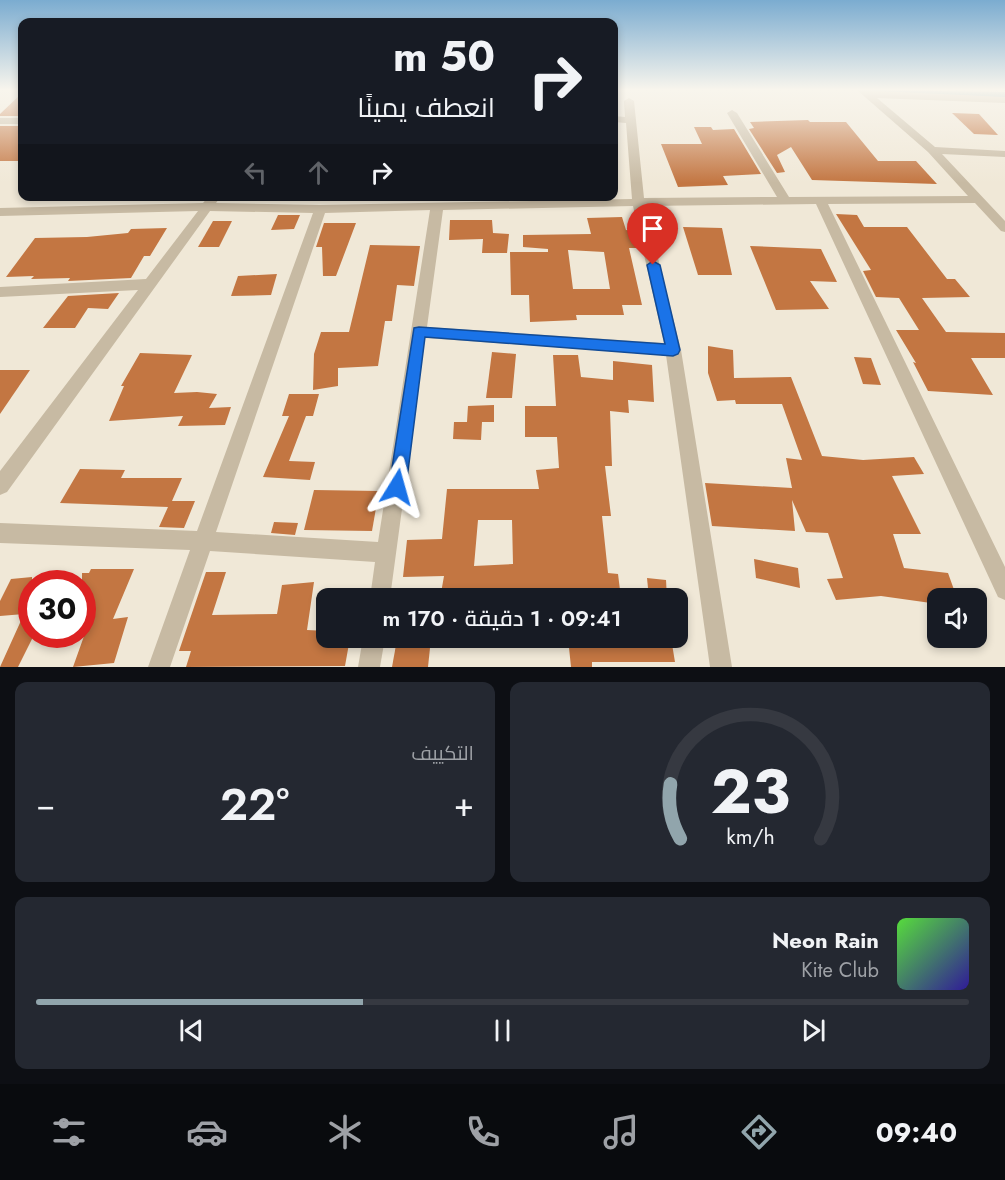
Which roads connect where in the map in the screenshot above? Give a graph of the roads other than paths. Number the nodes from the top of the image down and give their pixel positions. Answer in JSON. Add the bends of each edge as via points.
{"nodes":[{"id":1,"x":631,"y":121,"type":"edge"},
{"id":2,"x":737,"y":121,"type":"edge"},
{"id":3,"x":898,"y":121,"type":"edge"},
{"id":4,"x":932,"y":150,"type":"junction"},
{"id":5,"x":1005,"y":154,"type":"edge"},
{"id":6,"x":977,"y":199,"type":"junction"},
{"id":7,"x":785,"y":200,"type":"junction"},
{"id":8,"x":820,"y":200,"type":"junction"},
{"id":9,"x":462,"y":201,"type":"edge"},
{"id":10,"x":639,"y":201,"type":"junction"},
{"id":11,"x":211,"y":202,"type":"edge"},
{"id":12,"x":437,"y":207,"type":"junction"},
{"id":13,"x":320,"y":209,"type":"junction"},
{"id":14,"x":0,"y":212,"type":"edge"},
{"id":15,"x":1005,"y":228,"type":"edge"},
{"id":16,"x":151,"y":284,"type":"junction"},
{"id":17,"x":0,"y":291,"type":"edge"},
{"id":18,"x":419,"y":332,"type":"junction"},
{"id":19,"x":673,"y":350,"type":"junction"},
{"id":20,"x":3,"y":477,"type":"edge"},
{"id":21,"x":0,"y":533,"type":"edge"},
{"id":22,"x":205,"y":541,"type":"junction"},
{"id":23,"x":388,"y":553,"type":"junction"},
{"id":24,"x":382,"y":588,"type":"edge"},
{"id":25,"x":1005,"y":590,"type":"edge"},
{"id":26,"x":372,"y":648,"type":"edge"},
{"id":27,"x":159,"y":667,"type":"edge"},
{"id":28,"x":369,"y":667,"type":"edge"},
{"id":29,"x":720,"y":667,"type":"edge"}],
"edges":[{"from":1,"to":10,"type":"street"},
{"from":2,"to":7,"type":"street"},
{"from":3,"to":4,"type":"street"},
{"from":4,"to":5,"type":"street"},
{"from":4,"to":6,"type":"street"},
{"from":6,"to":8,"type":"street"},
{"from":6,"to":15,"type":"street"},
{"from":7,"to":8,"type":"street"},
{"from":7,"to":10,"type":"street"},
{"from":8,"to":25,"type":"street"},
{"from":9,"to":10,"type":"street"},
{"from":9,"to":12,"type":"street"},
{"from":10,"to":19,"type":"street"},
{"from":11,"to":13,"type":"street"},
{"from":11,"to":14,"type":"street"},
{"from":11,"to":16,"type":"street"},
{"from":12,"to":13,"type":"street"},
{"from":12,"to":18,"type":"street"},
{"from":13,"to":22,"type":"street"},
{"from":16,"to":17,"type":"street"},
{"from":16,"to":20,"type":"street"},
{"from":18,"to":19,"type":"street"},
{"from":18,"to":23,"type":"street"},
{"from":19,"to":29,"type":"street"},
{"from":21,"to":22,"type":"street"},
{"from":22,"to":23,"type":"street"},
{"from":22,"to":27,"type":"street"},
{"from":23,"to":24,"type":"street"},
{"from":26,"to":28,"type":"street"}]}
